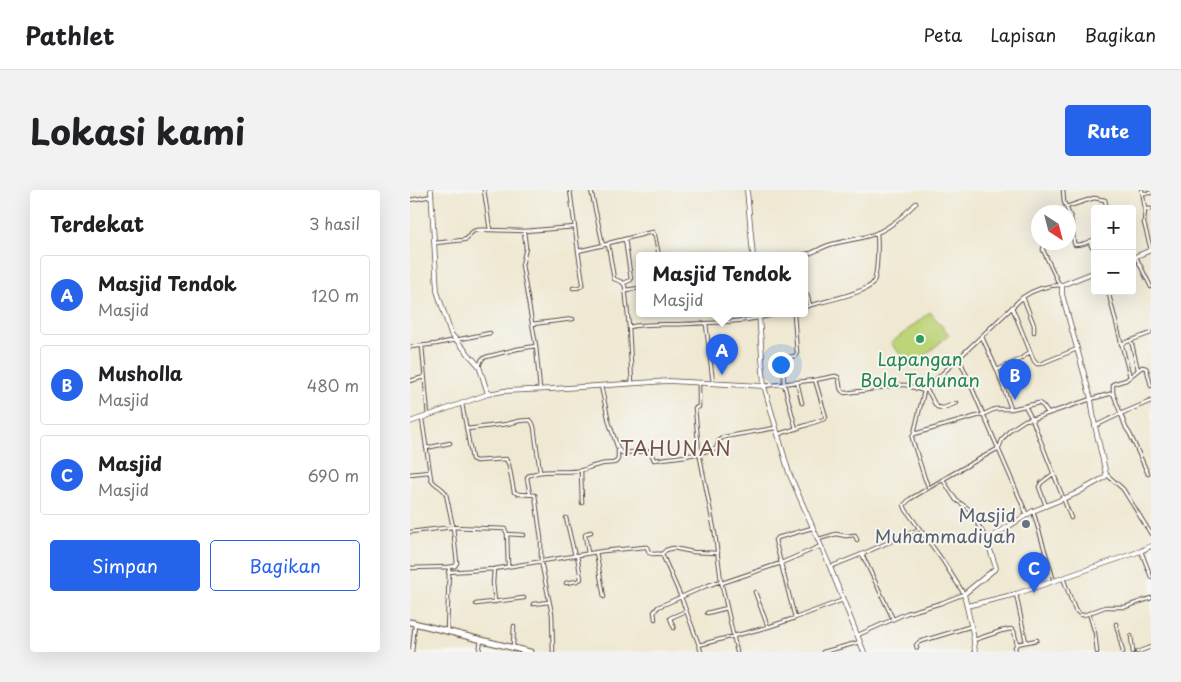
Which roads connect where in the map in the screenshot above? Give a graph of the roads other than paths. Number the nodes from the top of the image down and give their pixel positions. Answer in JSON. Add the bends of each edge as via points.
{"nodes":[{"id":1,"x":431,"y":190,"type":"edge"},
{"id":2,"x":484,"y":190,"type":"edge"},
{"id":3,"x":570,"y":190,"type":"edge"},
{"id":4,"x":591,"y":190,"type":"edge"},
{"id":5,"x":747,"y":190,"type":"edge"},
{"id":6,"x":1063,"y":190,"type":"edge"},
{"id":7,"x":1142,"y":192,"type":"edge"},
{"id":8,"x":1151,"y":193,"type":"edge"},
{"id":9,"x":432,"y":196,"type":"junction"},
{"id":10,"x":410,"y":200,"type":"edge"},
{"id":11,"x":916,"y":203,"type":"dead end"},
{"id":12,"x":1066,"y":205,"type":"edge"},
{"id":13,"x":1072,"y":205,"type":"edge"},
{"id":14,"x":1107,"y":205,"type":"edge"},
{"id":15,"x":1145,"y":209,"type":"junction"},
{"id":16,"x":1151,"y":209,"type":"edge"},
{"id":17,"x":576,"y":227,"type":"junction"},
{"id":18,"x":490,"y":230,"type":"junction"},
{"id":19,"x":524,"y":231,"type":"junction"},
{"id":20,"x":877,"y":233,"type":"junction"},
{"id":21,"x":625,"y":239,"type":"junction"},
{"id":22,"x":1090,"y":241,"type":"joint"},
{"id":23,"x":434,"y":243,"type":"junction"},
{"id":24,"x":608,"y":244,"type":"junction"},
{"id":25,"x":603,"y":245,"type":"junction"},
{"id":26,"x":1076,"y":245,"type":"edge"},
{"id":27,"x":1042,"y":250,"type":"edge"},
{"id":28,"x":1095,"y":250,"type":"edge"},
{"id":29,"x":1151,"y":250,"type":"edge"},
{"id":30,"x":578,"y":251,"type":"junction"},
{"id":31,"x":658,"y":252,"type":"edge"},
{"id":32,"x":753,"y":252,"type":"edge"},
{"id":33,"x":808,"y":253,"type":"edge"},
{"id":34,"x":1136,"y":256,"type":"edge"},
{"id":35,"x":1136,"y":261,"type":"edge"},
{"id":36,"x":1091,"y":273,"type":"edge"},
{"id":37,"x":624,"y":283,"type":"junction"},
{"id":38,"x":1061,"y":284,"type":"junction"},
{"id":39,"x":1151,"y":287,"type":"edge"},
{"id":40,"x":573,"y":288,"type":"dead end"},
{"id":41,"x":636,"y":288,"type":"edge"},
{"id":42,"x":624,"y":290,"type":"junction"},
{"id":43,"x":1109,"y":295,"type":"edge"},
{"id":44,"x":808,"y":298,"type":"edge"},
{"id":45,"x":1023,"y":298,"type":"junction"},
{"id":46,"x":810,"y":305,"type":"joint"},
{"id":47,"x":1012,"y":307,"type":"junction"},
{"id":48,"x":754,"y":317,"type":"edge"},
{"id":49,"x":759,"y":317,"type":"edge"},
{"id":50,"x":794,"y":317,"type":"edge"},
{"id":51,"x":573,"y":319,"type":"dead end"},
{"id":52,"x":532,"y":324,"type":"junction"},
{"id":53,"x":706,"y":324,"type":"junction"},
{"id":54,"x":629,"y":327,"type":"junction"},
{"id":55,"x":1034,"y":332,"type":"dead end"},
{"id":56,"x":1151,"y":333,"type":"edge"},
{"id":57,"x":490,"y":334,"type":"dead end"},
{"id":58,"x":982,"y":337,"type":"junction"},
{"id":59,"x":456,"y":340,"type":"junction"},
{"id":60,"x":1131,"y":340,"type":"junction"},
{"id":61,"x":1121,"y":344,"type":"junction"},
{"id":62,"x":422,"y":346,"type":"junction"},
{"id":63,"x":536,"y":346,"type":"junction"},
{"id":64,"x":410,"y":347,"type":"edge"},
{"id":65,"x":1077,"y":350,"type":"junction"},
{"id":66,"x":1030,"y":352,"type":"junction"},
{"id":67,"x":959,"y":358,"type":"junction"},
{"id":68,"x":479,"y":366,"type":"junction"},
{"id":69,"x":1151,"y":369,"type":"edge"},
{"id":70,"x":997,"y":370,"type":"junction"},
{"id":71,"x":1138,"y":370,"type":"junction"},
{"id":72,"x":1147,"y":370,"type":"junction"},
{"id":73,"x":424,"y":377,"type":"junction"},
{"id":74,"x":1130,"y":377,"type":"junction"},
{"id":75,"x":815,"y":380,"type":"junction"},
{"id":76,"x":410,"y":381,"type":"edge"},
{"id":77,"x":699,"y":382,"type":"junction"},
{"id":78,"x":796,"y":382,"type":"junction"},
{"id":79,"x":713,"y":383,"type":"junction"},
{"id":80,"x":632,"y":384,"type":"junction"},
{"id":81,"x":784,"y":384,"type":"junction"},
{"id":82,"x":601,"y":386,"type":"junction"},
{"id":83,"x":764,"y":386,"type":"junction"},
{"id":84,"x":1151,"y":386,"type":"edge"},
{"id":85,"x":540,"y":390,"type":"junction"},
{"id":86,"x":925,"y":390,"type":"junction"},
{"id":87,"x":1113,"y":393,"type":"junction"},
{"id":88,"x":488,"y":394,"type":"junction"},
{"id":89,"x":1091,"y":399,"type":"junction"},
{"id":90,"x":1151,"y":402,"type":"edge"},
{"id":91,"x":802,"y":403,"type":"dead end"},
{"id":92,"x":958,"y":403,"type":"dead end"},
{"id":93,"x":462,"y":404,"type":"junction"},
{"id":94,"x":1025,"y":406,"type":"junction"},
{"id":95,"x":1011,"y":409,"type":"junction"},
{"id":96,"x":1048,"y":413,"type":"junction"},
{"id":97,"x":984,"y":414,"type":"junction"},
{"id":98,"x":1120,"y":414,"type":"junction"},
{"id":99,"x":428,"y":416,"type":"junction"},
{"id":100,"x":422,"y":419,"type":"junction"},
{"id":101,"x":1032,"y":419,"type":"junction"},
{"id":102,"x":410,"y":422,"type":"edge"},
{"id":103,"x":1095,"y":426,"type":"junction"},
{"id":104,"x":775,"y":428,"type":"junction"},
{"id":105,"x":467,"y":429,"type":"junction"},
{"id":106,"x":796,"y":429,"type":"junction"},
{"id":107,"x":914,"y":434,"type":"junction"},
{"id":108,"x":777,"y":435,"type":"junction"},
{"id":109,"x":450,"y":443,"type":"dead end"},
{"id":110,"x":426,"y":448,"type":"junction"},
{"id":111,"x":998,"y":448,"type":"junction"},
{"id":112,"x":618,"y":449,"type":"junction"},
{"id":113,"x":699,"y":452,"type":"junction"},
{"id":114,"x":581,"y":470,"type":"junction"},
{"id":115,"x":429,"y":472,"type":"junction"},
{"id":116,"x":540,"y":472,"type":"junction"},
{"id":117,"x":410,"y":474,"type":"edge"},
{"id":118,"x":1053,"y":474,"type":"junction"},
{"id":119,"x":1106,"y":474,"type":"junction"},
{"id":120,"x":1148,"y":474,"type":"dead end"},
{"id":121,"x":943,"y":480,"type":"junction"},
{"id":122,"x":929,"y":488,"type":"junction"},
{"id":123,"x":530,"y":494,"type":"junction"},
{"id":124,"x":1063,"y":499,"type":"junction"},
{"id":125,"x":582,"y":503,"type":"dead end"},
{"id":126,"x":1046,"y":506,"type":"junction"},
{"id":127,"x":1033,"y":511,"type":"junction"},
{"id":128,"x":1027,"y":514,"type":"junction"},
{"id":129,"x":566,"y":518,"type":"dead end"},
{"id":130,"x":1071,"y":518,"type":"dead end"},
{"id":131,"x":453,"y":527,"type":"junction"},
{"id":132,"x":812,"y":528,"type":"junction"},
{"id":133,"x":919,"y":529,"type":"junction"},
{"id":134,"x":410,"y":532,"type":"edge"},
{"id":135,"x":591,"y":532,"type":"dead end"},
{"id":136,"x":507,"y":534,"type":"junction"},
{"id":137,"x":1151,"y":534,"type":"edge"},
{"id":138,"x":524,"y":536,"type":"dead end"},
{"id":139,"x":818,"y":540,"type":"junction"},
{"id":140,"x":856,"y":540,"type":"dead end"},
{"id":141,"x":987,"y":540,"type":"junction"},
{"id":142,"x":821,"y":546,"type":"junction"},
{"id":143,"x":1151,"y":546,"type":"edge"},
{"id":144,"x":1141,"y":550,"type":"junction"},
{"id":145,"x":596,"y":552,"type":"junction"},
{"id":146,"x":588,"y":553,"type":"junction"},
{"id":147,"x":718,"y":553,"type":"junction"},
{"id":148,"x":662,"y":554,"type":"junction"},
{"id":149,"x":862,"y":554,"type":"junction"},
{"id":150,"x":576,"y":555,"type":"junction"},
{"id":151,"x":541,"y":562,"type":"junction"},
{"id":152,"x":781,"y":563,"type":"junction"},
{"id":153,"x":449,"y":567,"type":"junction"},
{"id":154,"x":508,"y":567,"type":"junction"},
{"id":155,"x":830,"y":567,"type":"junction"},
{"id":156,"x":410,"y":568,"type":"edge"},
{"id":157,"x":494,"y":569,"type":"junction"},
{"id":158,"x":448,"y":572,"type":"junction"},
{"id":159,"x":1151,"y":577,"type":"edge"},
{"id":160,"x":1063,"y":578,"type":"junction"},
{"id":161,"x":1054,"y":581,"type":"junction"},
{"id":162,"x":721,"y":582,"type":"junction"},
{"id":163,"x":566,"y":584,"type":"dead end"},
{"id":164,"x":755,"y":592,"type":"dead end"},
{"id":165,"x":964,"y":594,"type":"junction"},
{"id":166,"x":1016,"y":594,"type":"junction"},
{"id":167,"x":604,"y":596,"type":"dead end"},
{"id":168,"x":681,"y":597,"type":"junction"},
{"id":169,"x":524,"y":598,"type":"dead end"},
{"id":170,"x":1151,"y":598,"type":"edge"},
{"id":171,"x":843,"y":600,"type":"junction"},
{"id":172,"x":495,"y":602,"type":"junction"},
{"id":173,"x":549,"y":602,"type":"junction"},
{"id":174,"x":476,"y":604,"type":"dead end"},
{"id":175,"x":533,"y":604,"type":"dead end"},
{"id":176,"x":967,"y":606,"type":"junction"},
{"id":177,"x":727,"y":608,"type":"junction"},
{"id":178,"x":686,"y":611,"type":"junction"},
{"id":179,"x":707,"y":613,"type":"dead end"},
{"id":180,"x":1088,"y":613,"type":"junction"},
{"id":181,"x":795,"y":618,"type":"junction"},
{"id":182,"x":655,"y":619,"type":"dead end"},
{"id":183,"x":892,"y":619,"type":"junction"},
{"id":184,"x":413,"y":623,"type":"edge"},
{"id":185,"x":1116,"y":624,"type":"dead end"},
{"id":186,"x":514,"y":626,"type":"dead end"},
{"id":187,"x":972,"y":626,"type":"junction"},
{"id":188,"x":768,"y":627,"type":"junction"},
{"id":189,"x":674,"y":628,"type":"dead end"},
{"id":190,"x":447,"y":632,"type":"junction"},
{"id":191,"x":858,"y":635,"type":"junction"},
{"id":192,"x":734,"y":636,"type":"junction"},
{"id":193,"x":1131,"y":636,"type":"dead end"},
{"id":194,"x":480,"y":640,"type":"junction"},
{"id":195,"x":974,"y":640,"type":"junction"},
{"id":196,"x":1036,"y":640,"type":"dead end"},
{"id":197,"x":860,"y":642,"type":"junction"},
{"id":198,"x":1026,"y":642,"type":"junction"},
{"id":199,"x":1017,"y":644,"type":"junction"},
{"id":200,"x":699,"y":645,"type":"junction"},
{"id":201,"x":513,"y":648,"type":"junction"},
{"id":202,"x":917,"y":648,"type":"dead end"},
{"id":203,"x":1151,"y":648,"type":"edge"},
{"id":204,"x":412,"y":652,"type":"edge"},
{"id":205,"x":479,"y":652,"type":"edge"},
{"id":206,"x":530,"y":652,"type":"edge"},
{"id":207,"x":553,"y":652,"type":"edge"},
{"id":208,"x":701,"y":652,"type":"edge"},
{"id":209,"x":737,"y":652,"type":"edge"},
{"id":210,"x":824,"y":652,"type":"edge"},
{"id":211,"x":864,"y":652,"type":"edge"},
{"id":212,"x":975,"y":652,"type":"edge"},
{"id":213,"x":1016,"y":652,"type":"edge"},
{"id":214,"x":1097,"y":652,"type":"edge"},
{"id":215,"x":1122,"y":652,"type":"edge"},
{"id":216,"x":1133,"y":652,"type":"edge"},
{"id":217,"x":1137,"y":652,"type":"edge"}],
"edges":[{"from":1,"to":9,"type":"street"},
{"from":2,"to":18,"type":"street"},
{"from":3,"to":17,"type":"street"},
{"from":4,"to":25,"type":"street"},
{"from":5,"to":32,"type":"street"},
{"from":6,"to":12,"type":"street"},
{"from":7,"to":8,"type":"street"},
{"from":7,"to":15,"type":"street"},
{"from":9,"to":10,"type":"street"},
{"from":9,"to":23,"type":"street"},
{"from":11,"to":20,"type":"street"},
{"from":13,"to":14,"type":"street","via":[[1094,198],[1105,200]]},
{"from":15,"to":16,"type":"street"},
{"from":15,"to":29,"type":"street","via":[[1144,223]]},
{"from":17,"to":19,"type":"street"},
{"from":17,"to":30,"type":"street"},
{"from":18,"to":19,"type":"street"},
{"from":18,"to":23,"type":"street","via":[[473,231],[463,240]]},
{"from":19,"to":52,"type":"street","via":[[526,248],[522,266]]},
{"from":20,"to":33,"type":"street"},
{"from":20,"to":46,"type":"street","via":[[875,281],[872,286]]},
{"from":21,"to":24,"type":"street"},
{"from":21,"to":31,"type":"street","via":[[653,232]]},
{"from":21,"to":37,"type":"street","via":[[631,279]]},
{"from":22,"to":26,"type":"street"},
{"from":22,"to":28,"type":"street"},
{"from":23,"to":59,"type":"street","via":[[437,291],[450,332]]},
{"from":24,"to":25,"type":"street"},
{"from":24,"to":37,"type":"street","via":[[614,278]]},
{"from":25,"to":30,"type":"street"},
{"from":27,"to":38,"type":"street"},
{"from":29,"to":34,"type":"street"},
{"from":30,"to":40,"type":"street","via":[[583,283]]},
{"from":35,"to":39,"type":"street"},
{"from":36,"to":38,"type":"street"},
{"from":37,"to":42,"type":"street"},
{"from":38,"to":45,"type":"street","via":[[1038,288]]},
{"from":38,"to":65,"type":"street"},
{"from":41,"to":42,"type":"street"},
{"from":42,"to":54,"type":"street"},
{"from":43,"to":61,"type":"street"},
{"from":44,"to":46,"type":"street"},
{"from":45,"to":47,"type":"street"},
{"from":45,"to":55,"type":"street"},
{"from":47,"to":58,"type":"street"},
{"from":47,"to":66,"type":"street"},
{"from":48,"to":53,"type":"street"},
{"from":49,"to":83,"type":"street"},
{"from":50,"to":81,"type":"street","via":[[797,353],[783,358]]},
{"from":51,"to":52,"type":"street"},
{"from":52,"to":63,"type":"street"},
{"from":53,"to":54,"type":"street"},
{"from":53,"to":79,"type":"street"},
{"from":54,"to":80,"type":"street"},
{"from":56,"to":60,"type":"street"},
{"from":57,"to":59,"type":"street"},
{"from":58,"to":67,"type":"street"},
{"from":58,"to":70,"type":"street"},
{"from":59,"to":62,"type":"street"},
{"from":59,"to":68,"type":"street"},
{"from":60,"to":61,"type":"street"},
{"from":60,"to":71,"type":"street"},
{"from":61,"to":74,"type":"street"},
{"from":62,"to":64,"type":"street"},
{"from":62,"to":73,"type":"street"},
{"from":63,"to":68,"type":"street","via":[[486,357]]},
{"from":63,"to":85,"type":"street"},
{"from":65,"to":66,"type":"street","via":[[1040,364],[1034,361]]},
{"from":65,"to":89,"type":"street"},
{"from":66,"to":70,"type":"street"},
{"from":67,"to":86,"type":"street"},
{"from":67,"to":97,"type":"street"},
{"from":68,"to":88,"type":"street"},
{"from":69,"to":72,"type":"street"},
{"from":70,"to":95,"type":"street"},
{"from":71,"to":72,"type":"street","via":[[1144,367]]},
{"from":71,"to":74,"type":"street"},
{"from":72,"to":84,"type":"street"},
{"from":73,"to":76,"type":"street"},
{"from":73,"to":99,"type":"street"},
{"from":74,"to":87,"type":"street","via":[[1113,384]]},
{"from":75,"to":78,"type":"street"},
{"from":75,"to":86,"type":"street","via":[[837,376],[840,390],[845,393],[896,385]]},
{"from":75,"to":106,"type":"street","via":[[826,416]]},
{"from":77,"to":79,"type":"street"},
{"from":77,"to":80,"type":"street"},
{"from":77,"to":113,"type":"street","via":[[699,406],[695,408]]},
{"from":78,"to":81,"type":"street"},
{"from":78,"to":91,"type":"street"},
{"from":79,"to":83,"type":"street"},
{"from":80,"to":82,"type":"street"},
{"from":81,"to":83,"type":"street"},
{"from":81,"to":106,"type":"street"},
{"from":82,"to":85,"type":"street"},
{"from":82,"to":112,"type":"street"},
{"from":83,"to":104,"type":"street"},
{"from":85,"to":88,"type":"street"},
{"from":86,"to":92,"type":"street","via":[[937,407]]},
{"from":86,"to":107,"type":"street"},
{"from":87,"to":89,"type":"street"},
{"from":87,"to":98,"type":"street"},
{"from":88,"to":93,"type":"street"},
{"from":89,"to":96,"type":"street"},
{"from":89,"to":103,"type":"street"},
{"from":90,"to":98,"type":"street"},
{"from":93,"to":99,"type":"street"},
{"from":93,"to":105,"type":"street"},
{"from":94,"to":95,"type":"street"},
{"from":94,"to":96,"type":"street","via":[[1038,403]]},
{"from":94,"to":101,"type":"street"},
{"from":95,"to":97,"type":"street"},
{"from":96,"to":101,"type":"street"},
{"from":97,"to":107,"type":"street"},
{"from":97,"to":111,"type":"street"},
{"from":98,"to":103,"type":"street"},
{"from":98,"to":120,"type":"street"},
{"from":99,"to":100,"type":"street"},
{"from":100,"to":102,"type":"street"},
{"from":100,"to":110,"type":"street"},
{"from":101,"to":111,"type":"street","via":[[1010,430]]},
{"from":101,"to":118,"type":"street"},
{"from":103,"to":119,"type":"street"},
{"from":104,"to":108,"type":"street"},
{"from":104,"to":113,"type":"street","via":[[721,438],[716,449]]},
{"from":105,"to":116,"type":"street","via":[[530,420],[534,427]]},
{"from":105,"to":123,"type":"street","via":[[474,460],[506,459],[514,492]]},
{"from":106,"to":108,"type":"street"},
{"from":107,"to":122,"type":"street","via":[[913,442]]},
{"from":108,"to":132,"type":"street"},
{"from":109,"to":110,"type":"street"},
{"from":110,"to":115,"type":"street"},
{"from":111,"to":121,"type":"street"},
{"from":111,"to":128,"type":"street"},
{"from":112,"to":113,"type":"street","via":[[622,453],[647,450],[654,460]]},
{"from":112,"to":114,"type":"street","via":[[616,462]]},
{"from":113,"to":147,"type":"street"},
{"from":114,"to":116,"type":"street"},
{"from":114,"to":125,"type":"street"},
{"from":115,"to":117,"type":"street"},
{"from":115,"to":131,"type":"street","via":[[432,481],[445,491]]},
{"from":116,"to":123,"type":"street","via":[[528,476]]},
{"from":118,"to":124,"type":"street"},
{"from":118,"to":126,"type":"street","via":[[1039,487]]},
{"from":119,"to":124,"type":"street"},
{"from":119,"to":137,"type":"street","via":[[1123,489]]},
{"from":121,"to":122,"type":"street"},
{"from":121,"to":141,"type":"street","via":[[956,500],[969,509]]},
{"from":122,"to":133,"type":"street","via":[[904,505]]},
{"from":123,"to":151,"type":"street","via":[[536,498]]},
{"from":124,"to":126,"type":"street"},
{"from":124,"to":130,"type":"street"},
{"from":126,"to":127,"type":"street"},
{"from":127,"to":128,"type":"street"},
{"from":127,"to":161,"type":"street"},
{"from":128,"to":141,"type":"street"},
{"from":129,"to":150,"type":"street"},
{"from":131,"to":134,"type":"street"},
{"from":131,"to":136,"type":"street","via":[[503,528]]},
{"from":131,"to":153,"type":"street","via":[[457,564]]},
{"from":132,"to":139,"type":"street"},
{"from":132,"to":152,"type":"street","via":[[775,539]]},
{"from":133,"to":149,"type":"street"},
{"from":133,"to":165,"type":"street"},
{"from":135,"to":146,"type":"street","via":[[585,535]]},
{"from":136,"to":138,"type":"street"},
{"from":136,"to":154,"type":"street"},
{"from":139,"to":140,"type":"street","via":[[836,534],[854,535]]},
{"from":139,"to":142,"type":"street"},
{"from":141,"to":165,"type":"street","via":[[996,568]]},
{"from":142,"to":152,"type":"street"},
{"from":142,"to":155,"type":"street"},
{"from":143,"to":144,"type":"street"},
{"from":144,"to":159,"type":"street"},
{"from":144,"to":160,"type":"street"},
{"from":145,"to":146,"type":"street"},
{"from":145,"to":148,"type":"street","via":[[645,547],[649,553]]},
{"from":145,"to":167,"type":"street"},
{"from":146,"to":150,"type":"street"},
{"from":147,"to":148,"type":"street","via":[[673,548]]},
{"from":147,"to":162,"type":"street"},
{"from":148,"to":168,"type":"street"},
{"from":149,"to":155,"type":"street"},
{"from":149,"to":183,"type":"street"},
{"from":150,"to":151,"type":"street"},
{"from":150,"to":163,"type":"street","via":[[581,579]]},
{"from":151,"to":154,"type":"street"},
{"from":151,"to":173,"type":"street"},
{"from":152,"to":162,"type":"street"},
{"from":152,"to":181,"type":"street"},
{"from":153,"to":156,"type":"street"},
{"from":153,"to":158,"type":"street"},
{"from":154,"to":157,"type":"street"},
{"from":155,"to":171,"type":"street"},
{"from":157,"to":158,"type":"street"},
{"from":157,"to":172,"type":"street"},
{"from":158,"to":190,"type":"street"},
{"from":160,"to":161,"type":"street"},
{"from":160,"to":180,"type":"street","via":[[1077,612],[1081,615]]},
{"from":161,"to":166,"type":"street"},
{"from":162,"to":168,"type":"street"},
{"from":162,"to":177,"type":"street"},
{"from":164,"to":188,"type":"street"},
{"from":165,"to":176,"type":"street"},
{"from":165,"to":183,"type":"street"},
{"from":166,"to":176,"type":"street"},
{"from":166,"to":198,"type":"street"},
{"from":168,"to":178,"type":"street"},
{"from":168,"to":182,"type":"street","via":[[658,607],[654,612]]},
{"from":169,"to":172,"type":"street"},
{"from":170,"to":180,"type":"street","via":[[1126,607],[1105,607]]},
{"from":171,"to":181,"type":"street"},
{"from":171,"to":191,"type":"street"},
{"from":172,"to":174,"type":"street"},
{"from":173,"to":175,"type":"street"},
{"from":173,"to":207,"type":"street"},
{"from":176,"to":187,"type":"street"},
{"from":177,"to":179,"type":"street"},
{"from":177,"to":192,"type":"street"},
{"from":178,"to":189,"type":"street","via":[[670,618]]},
{"from":178,"to":200,"type":"street"},
{"from":180,"to":214,"type":"street"},
{"from":181,"to":188,"type":"street"},
{"from":183,"to":191,"type":"street"},
{"from":184,"to":190,"type":"highway"},
{"from":184,"to":204,"type":"street"},
{"from":185,"to":215,"type":"street"},
{"from":186,"to":201,"type":"street"},
{"from":187,"to":195,"type":"street"},
{"from":187,"to":202,"type":"street","via":[[919,642]]},
{"from":188,"to":192,"type":"street"},
{"from":190,"to":194,"type":"highway"},
{"from":191,"to":197,"type":"street"},
{"from":192,"to":200,"type":"street"},
{"from":192,"to":209,"type":"street"},
{"from":193,"to":216,"type":"street"},
{"from":194,"to":201,"type":"highway"},
{"from":194,"to":205,"type":"street"},
{"from":195,"to":199,"type":"street","via":[[1011,629]]},
{"from":195,"to":212,"type":"street"},
{"from":196,"to":198,"type":"street"},
{"from":197,"to":210,"type":"street"},
{"from":197,"to":211,"type":"street"},
{"from":198,"to":199,"type":"street"},
{"from":199,"to":213,"type":"street"},
{"from":200,"to":208,"type":"street"},
{"from":201,"to":206,"type":"highway"},
{"from":203,"to":217,"type":"street"}]}
